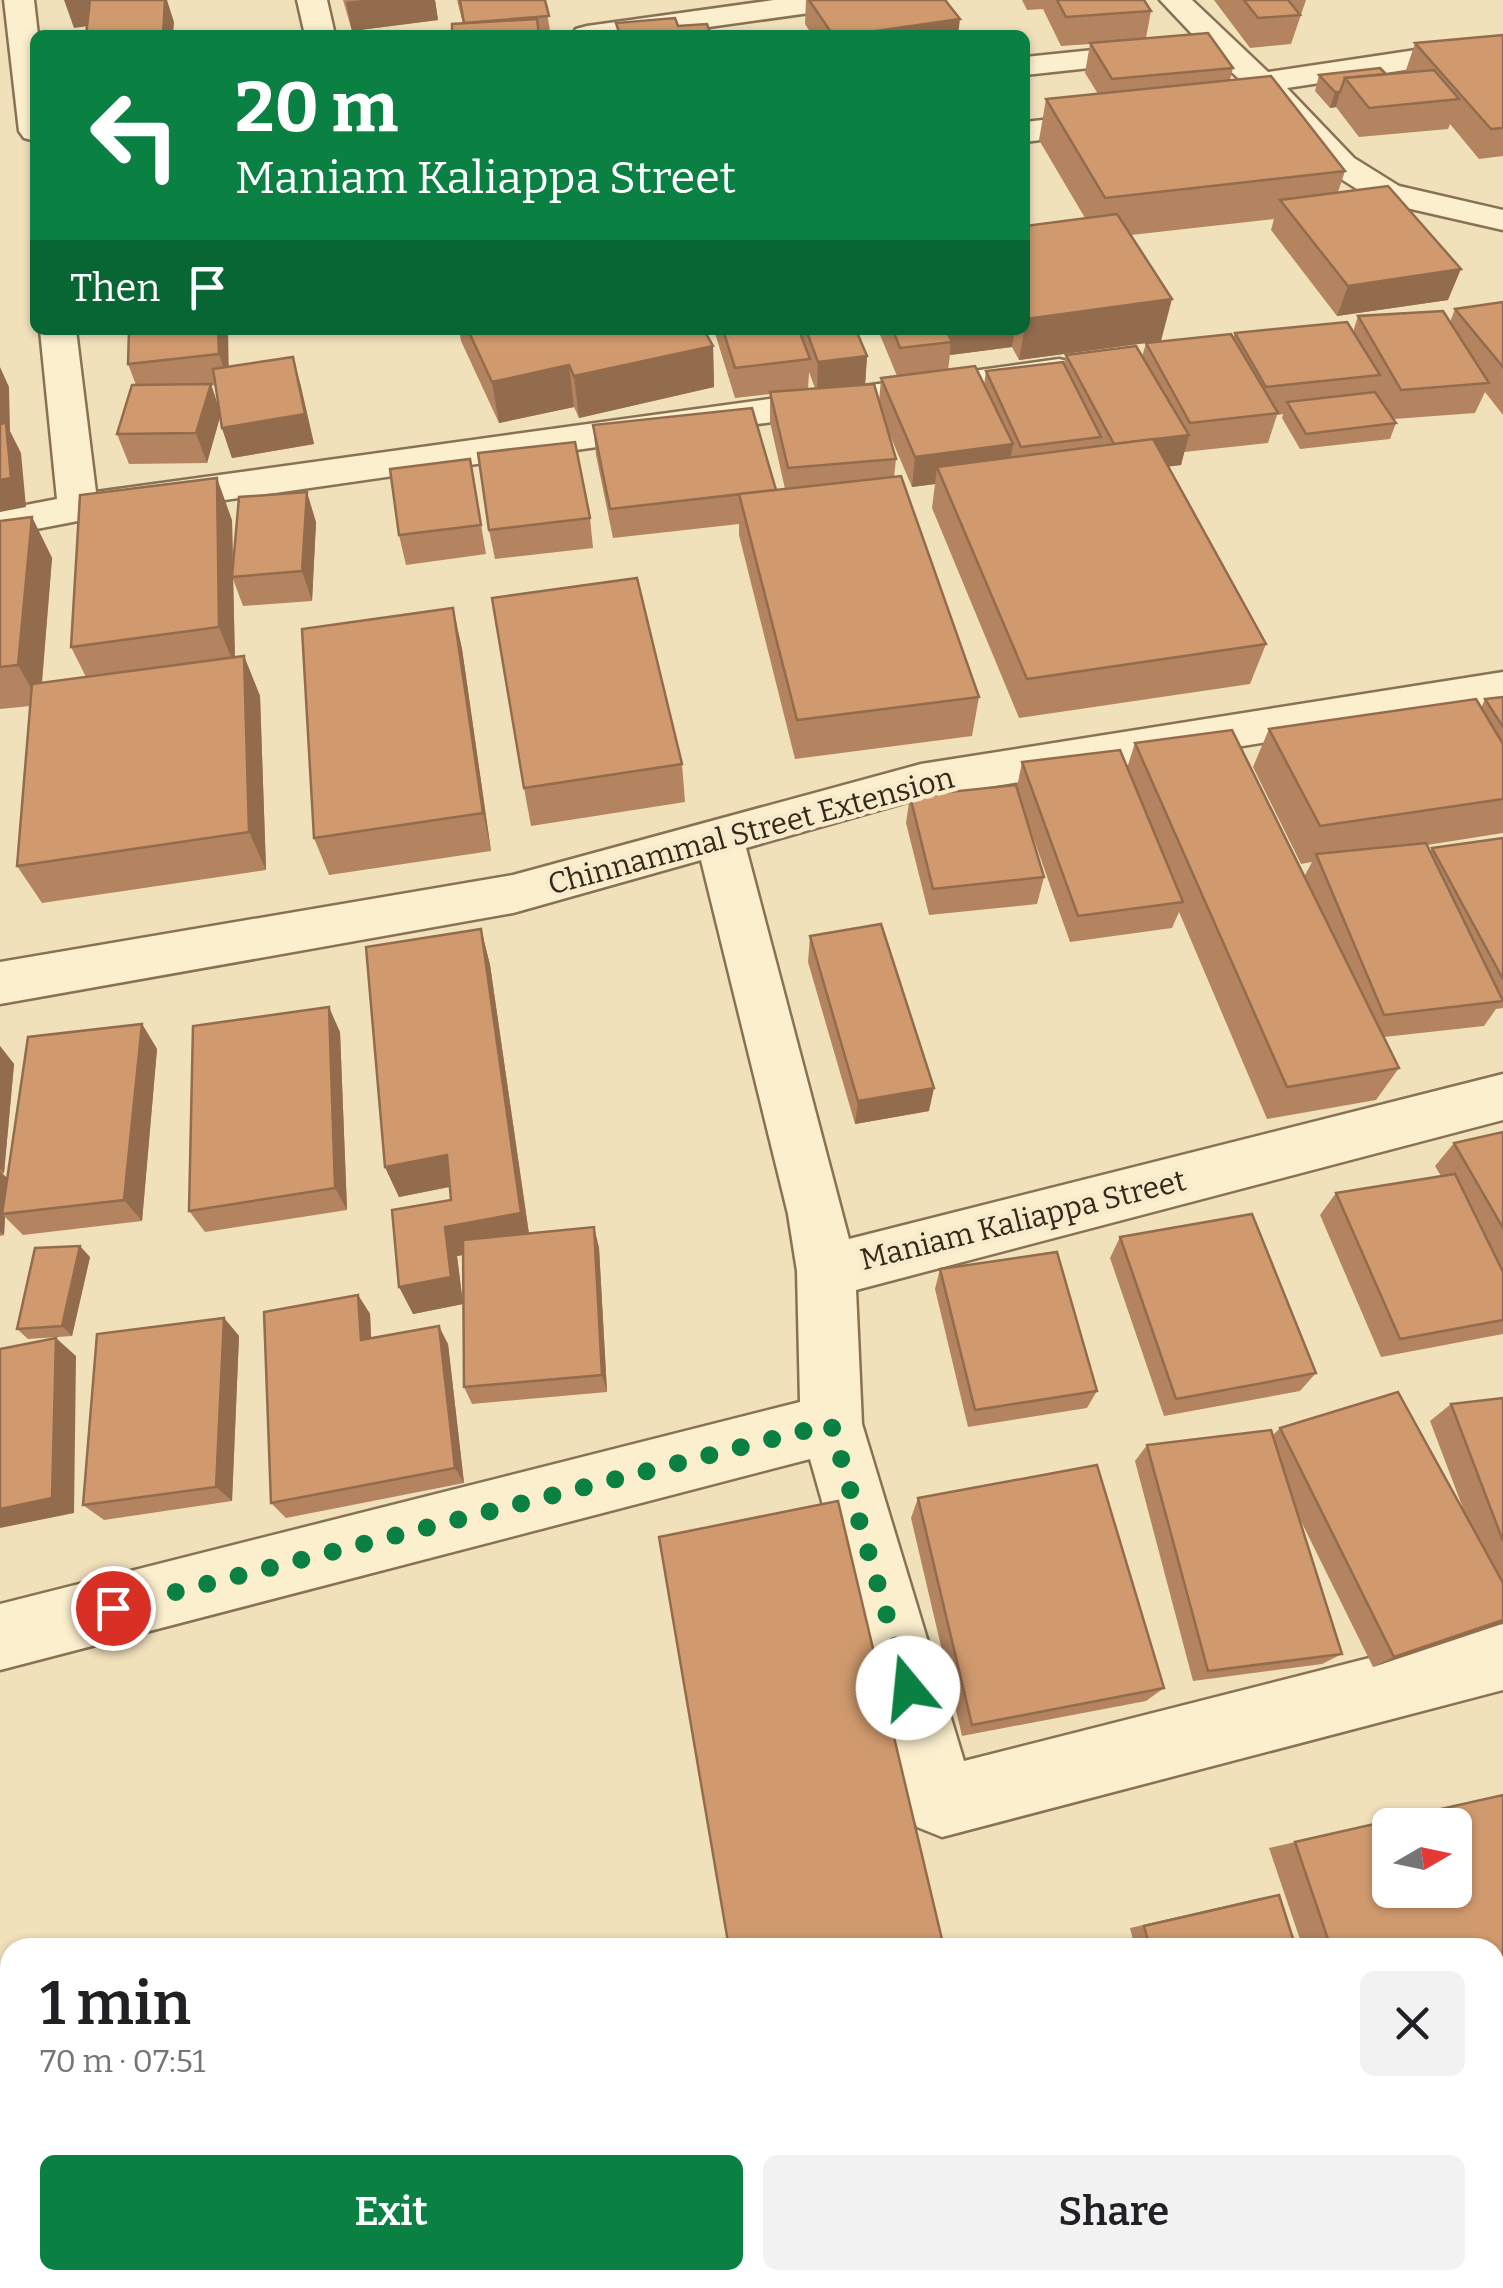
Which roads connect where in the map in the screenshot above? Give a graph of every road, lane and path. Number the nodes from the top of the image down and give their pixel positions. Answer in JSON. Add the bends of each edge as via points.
{"nodes":[{"id":1,"x":19,"y":0,"type":"edge"},
{"id":2,"x":312,"y":0,"type":"edge"},
{"id":3,"x":838,"y":0,"type":"edge"},
{"id":4,"x":1175,"y":0,"type":"edge"},
{"id":5,"x":319,"y":30,"type":"edge"},
{"id":6,"x":623,"y":30,"type":"edge"},
{"id":7,"x":1220,"y":46,"type":"junction"},
{"id":8,"x":1503,"y":46,"type":"edge"},
{"id":9,"x":1030,"y":65,"type":"edge"},
{"id":10,"x":30,"y":85,"type":"edge"},
{"id":11,"x":1265,"y":97,"type":"junction"},
{"id":12,"x":1136,"y":120,"type":"edge"},
{"id":13,"x":1030,"y":131,"type":"edge"},
{"id":14,"x":1503,"y":220,"type":"edge"},
{"id":15,"x":59,"y":335,"type":"edge"},
{"id":16,"x":1088,"y":366,"type":"edge"},
{"id":17,"x":78,"y":508,"type":"junction"},
{"id":18,"x":0,"y":523,"type":"edge"},
{"id":19,"x":1503,"y":688,"type":"edge"},
{"id":20,"x":718,"y":837,"type":"junction"},
{"id":21,"x":0,"y":983,"type":"edge"},
{"id":22,"x":1503,"y":1096,"type":"edge"},
{"id":23,"x":826,"y":1270,"type":"junction"},
{"id":24,"x":831,"y":1424,"type":"junction"},
{"id":25,"x":0,"y":1638,"type":"edge"},
{"id":26,"x":1503,"y":1657,"type":"edge"}],
"edges":[{"from":1,"to":10,"type":"street"},
{"from":2,"to":5,"type":"street"},
{"from":3,"to":6,"type":"street"},
{"from":4,"to":7,"type":"street"},
{"from":7,"to":9,"type":"street"},
{"from":7,"to":11,"type":"street"},
{"from":8,"to":11,"type":"street"},
{"from":11,"to":14,"type":"street","via":[[1342,165],[1388,194]]},
{"from":12,"to":13,"type":"street"},
{"from":15,"to":17,"type":"street"},
{"from":16,"to":17,"type":"street"},
{"from":17,"to":18,"type":"street"},
{"from":19,"to":20,"type":"street","name":"Chinnammal Street Extension","via":[[921,781]]},
{"from":20,"to":21,"type":"street","name":"Chinnammal Street Extension","via":[[513,894]]},
{"from":20,"to":23,"type":"street"},
{"from":22,"to":23,"type":"street","name":"Maniam Kaliappa Street"},
{"from":23,"to":24,"type":"street","name":"Maniam Kaliappa Street"},
{"from":24,"to":25,"type":"street"},
{"from":24,"to":26,"type":"street","name":"Maniam Kaliappa Street","via":[[942,1802]]}]}
